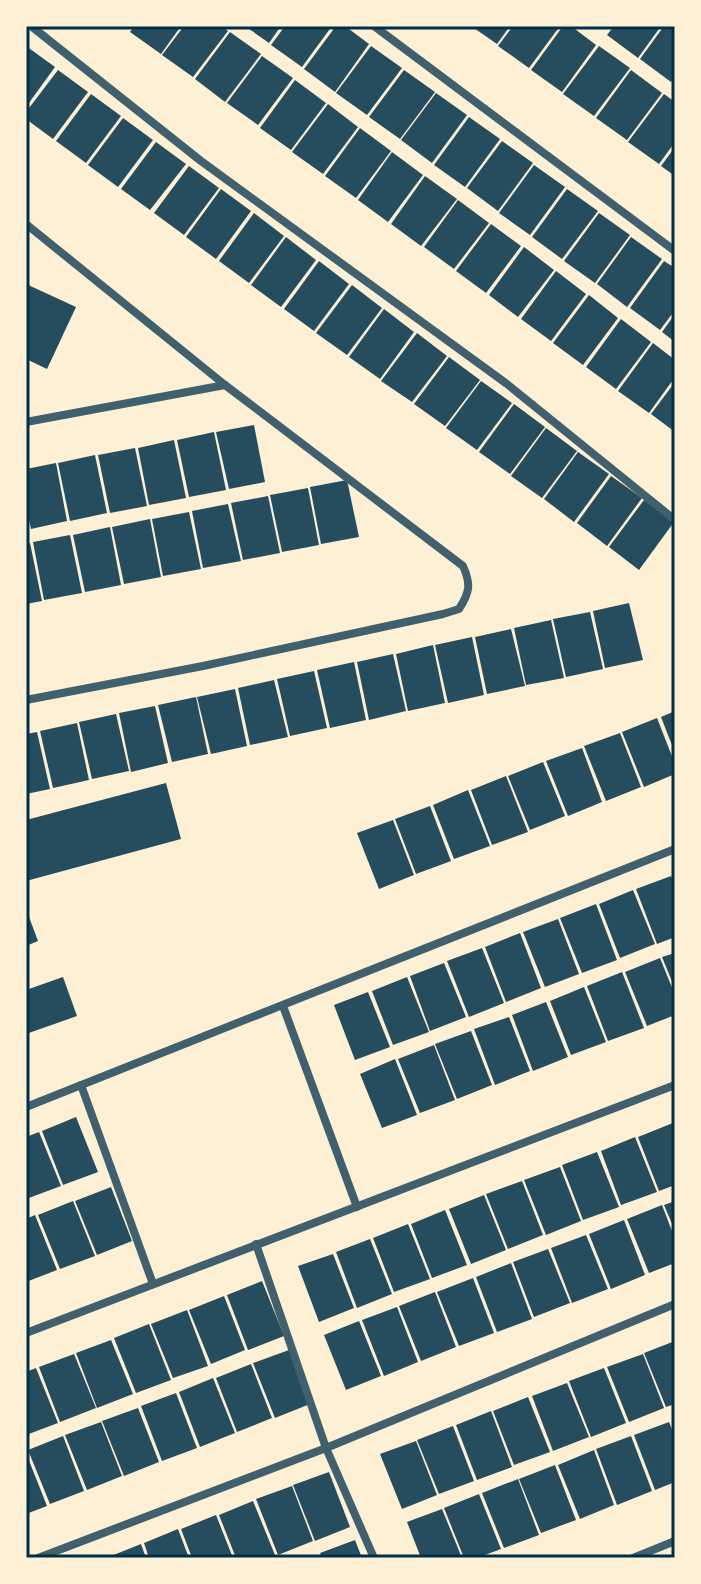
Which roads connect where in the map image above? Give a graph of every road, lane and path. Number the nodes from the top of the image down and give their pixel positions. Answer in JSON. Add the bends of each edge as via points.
{"nodes":[{"id":1,"x":31,"y":26,"type":"edge"},
{"id":2,"x":374,"y":26,"type":"edge"},
{"id":3,"x":26,"y":224,"type":"edge"},
{"id":4,"x":675,"y":251,"type":"edge"},
{"id":5,"x":225,"y":385,"type":"junction"},
{"id":6,"x":26,"y":422,"type":"edge"},
{"id":7,"x":675,"y":520,"type":"edge"},
{"id":8,"x":26,"y":700,"type":"edge"},
{"id":9,"x":675,"y":849,"type":"edge"},
{"id":10,"x":283,"y":1006,"type":"junction"},
{"id":11,"x":81,"y":1085,"type":"junction"},
{"id":12,"x":675,"y":1085,"type":"edge"},
{"id":13,"x":26,"y":1107,"type":"edge"},
{"id":14,"x":357,"y":1207,"type":"junction"},
{"id":15,"x":256,"y":1244,"type":"junction"},
{"id":16,"x":153,"y":1284,"type":"junction"},
{"id":17,"x":675,"y":1304,"type":"edge"},
{"id":18,"x":26,"y":1333,"type":"edge"},
{"id":19,"x":326,"y":1448,"type":"junction"},
{"id":20,"x":675,"y":1541,"type":"edge"},
{"id":21,"x":38,"y":1558,"type":"edge"},
{"id":22,"x":374,"y":1558,"type":"edge"},
{"id":23,"x":633,"y":1558,"type":"edge"}],
"edges":[{"from":1,"to":7,"type":"street","via":[[201,161],[507,384]]},
{"from":2,"to":4,"type":"street"},
{"from":3,"to":5,"type":"street"},
{"from":5,"to":6,"type":"street"},
{"from":5,"to":8,"type":"street","via":[[463,566],[471,582],[468,597],[459,609],[443,614]]},
{"from":9,"to":10,"type":"street"},
{"from":10,"to":11,"type":"street"},
{"from":10,"to":14,"type":"street"},
{"from":11,"to":13,"type":"street"},
{"from":11,"to":16,"type":"street"},
{"from":12,"to":14,"type":"street"},
{"from":14,"to":15,"type":"street"},
{"from":15,"to":16,"type":"street"},
{"from":15,"to":19,"type":"street"},
{"from":16,"to":18,"type":"street"},
{"from":17,"to":19,"type":"street"},
{"from":19,"to":21,"type":"street"},
{"from":19,"to":22,"type":"street"},
{"from":20,"to":23,"type":"street"}]}
